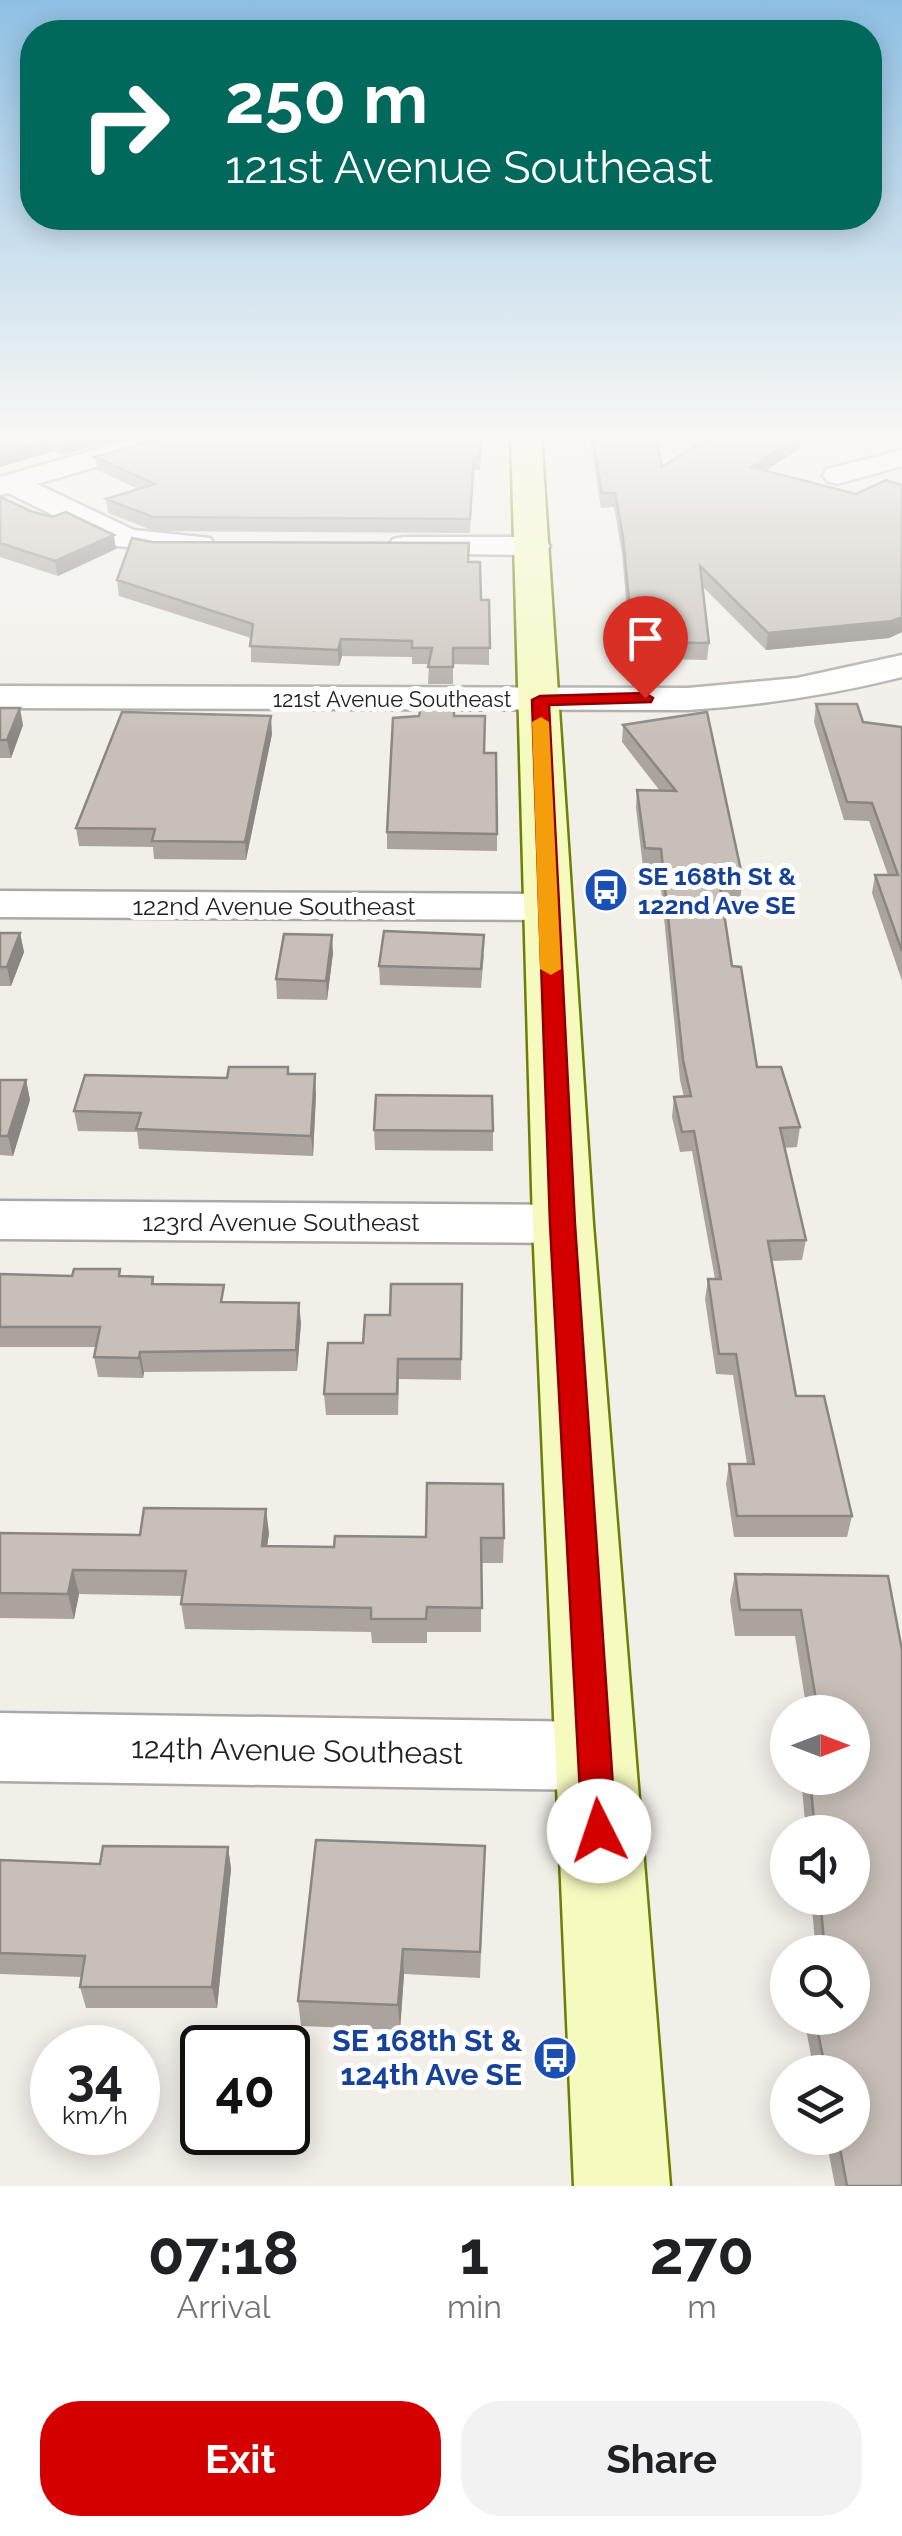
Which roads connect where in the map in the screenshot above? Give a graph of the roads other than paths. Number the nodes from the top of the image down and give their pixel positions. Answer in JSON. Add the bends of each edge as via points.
{"nodes":[{"id":1,"x":124,"y":537,"type":"edge"},
{"id":2,"x":533,"y":537,"type":"edge"},
{"id":3,"x":225,"y":546,"type":"edge"},
{"id":4,"x":364,"y":546,"type":"edge"},
{"id":5,"x":534,"y":546,"type":"junction"},
{"id":6,"x":896,"y":675,"type":"edge"},
{"id":7,"x":0,"y":697,"type":"edge"},
{"id":8,"x":540,"y":700,"type":"junction"},
{"id":9,"x":0,"y":904,"type":"edge"},
{"id":10,"x":548,"y":907,"type":"junction"},
{"id":11,"x":0,"y":1220,"type":"edge"},
{"id":12,"x":563,"y":1224,"type":"junction"},
{"id":13,"x":0,"y":1747,"type":"edge"},
{"id":14,"x":594,"y":1756,"type":"junction"},
{"id":15,"x":622,"y":2186,"type":"edge"}],
"edges":[{"from":1,"to":3,"type":"street"},
{"from":2,"to":5,"type":"street"},
{"from":4,"to":5,"type":"street"},
{"from":5,"to":8,"type":"street"},
{"from":6,"to":8,"type":"street","name":"121st Avenue Southeast","via":[[746,695]]},
{"from":7,"to":8,"type":"street","name":"121st Avenue Southeast"},
{"from":8,"to":10,"type":"street"},
{"from":9,"to":10,"type":"street","name":"122nd Avenue Southeast"},
{"from":10,"to":12,"type":"street"},
{"from":11,"to":12,"type":"street","name":"123rd Avenue Southeast"},
{"from":12,"to":14,"type":"street"},
{"from":13,"to":14,"type":"street","name":"124th Avenue Southeast"},
{"from":14,"to":15,"type":"street"}]}
